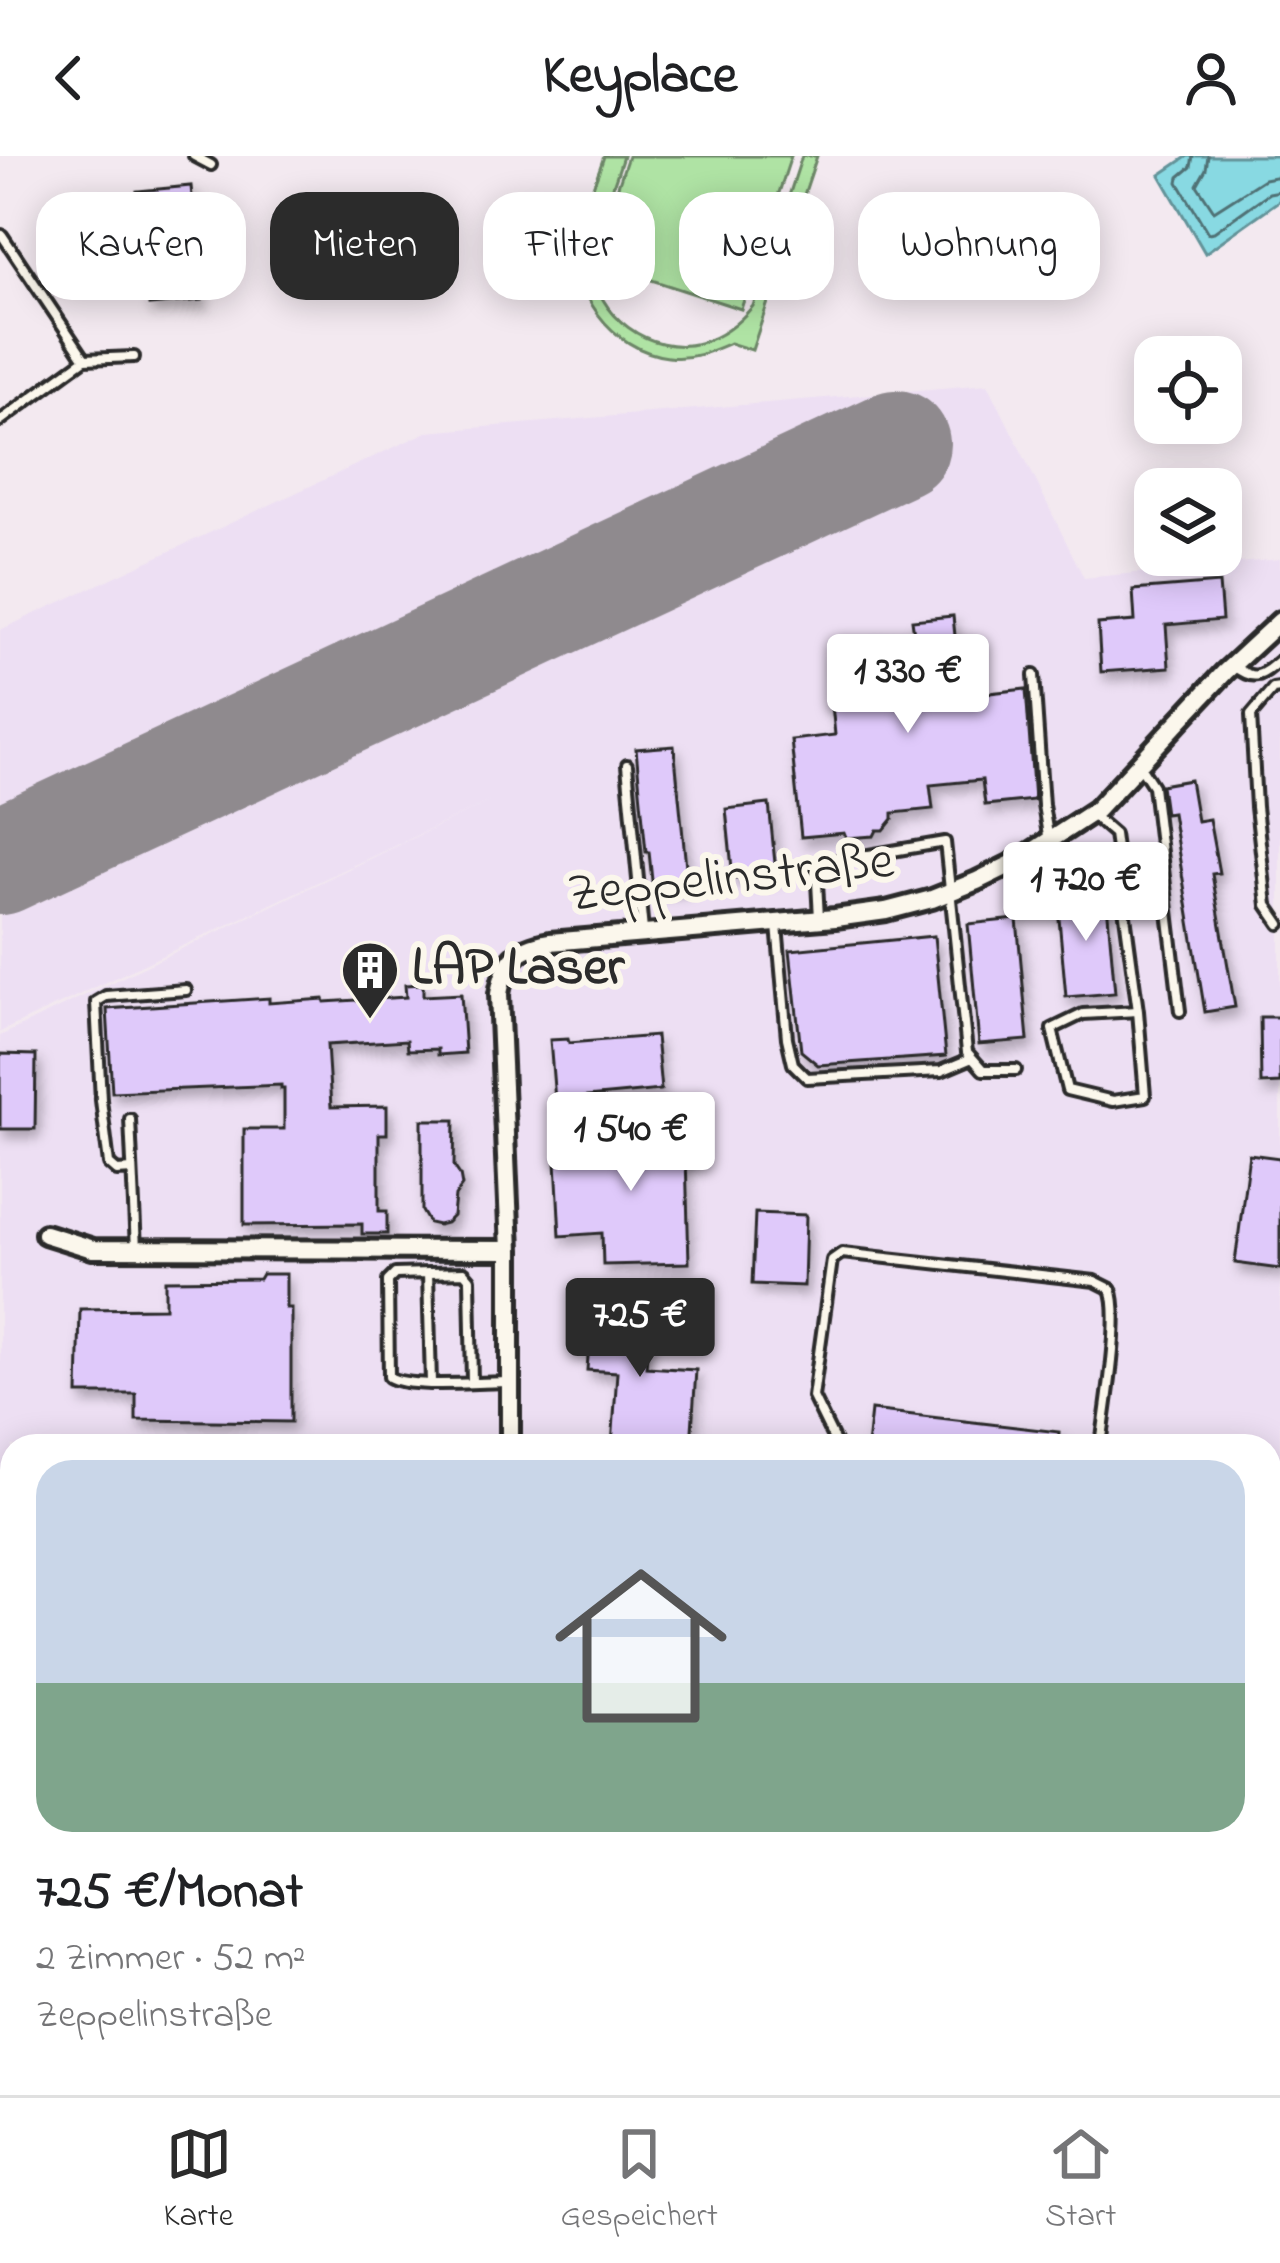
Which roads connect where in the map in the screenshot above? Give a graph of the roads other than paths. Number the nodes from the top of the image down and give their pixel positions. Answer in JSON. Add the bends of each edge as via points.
{"nodes":[{"id":1,"x":194,"y":156,"type":"edge"},
{"id":2,"x":211,"y":165,"type":"dead end"},
{"id":3,"x":2,"y":235,"type":"edge"},
{"id":4,"x":134,"y":356,"type":"dead end"},
{"id":5,"x":86,"y":359,"type":"junction"},
{"id":6,"x":0,"y":421,"type":"edge"},
{"id":7,"x":1280,"y":621,"type":"edge"},
{"id":8,"x":1280,"y":660,"type":"edge"},
{"id":9,"x":1232,"y":665,"type":"junction"},
{"id":10,"x":1034,"y":675,"type":"dead end"},
{"id":11,"x":1280,"y":688,"type":"edge"},
{"id":12,"x":1139,"y":764,"type":"junction"},
{"id":13,"x":627,"y":766,"type":"dead end"},
{"id":14,"x":1091,"y":814,"type":"junction"},
{"id":15,"x":1049,"y":843,"type":"junction"},
{"id":16,"x":950,"y":892,"type":"junction"},
{"id":17,"x":820,"y":919,"type":"junction"},
{"id":18,"x":777,"y":923,"type":"junction"},
{"id":19,"x":1280,"y":924,"type":"edge"},
{"id":20,"x":643,"y":934,"type":"junction"},
{"id":21,"x":186,"y":990,"type":"dead end"},
{"id":22,"x":1138,"y":1011,"type":"junction"},
{"id":23,"x":1180,"y":1011,"type":"dead end"},
{"id":24,"x":972,"y":1058,"type":"junction"},
{"id":25,"x":1016,"y":1070,"type":"dead end"},
{"id":26,"x":130,"y":1119,"type":"dead end"},
{"id":27,"x":132,"y":1170,"type":"junction"},
{"id":28,"x":45,"y":1234,"type":"dead end"},
{"id":29,"x":136,"y":1250,"type":"junction"},
{"id":30,"x":509,"y":1250,"type":"junction"},
{"id":31,"x":428,"y":1273,"type":"junction"},
{"id":32,"x":472,"y":1382,"type":"junction"},
{"id":33,"x":511,"y":1382,"type":"junction"},
{"id":34,"x":431,"y":1383,"type":"junction"},
{"id":35,"x":509,"y":1434,"type":"edge"},
{"id":36,"x":831,"y":1434,"type":"edge"},
{"id":37,"x":1102,"y":1434,"type":"edge"}],
"edges":[{"from":1,"to":2,"type":"lane"},
{"from":3,"to":5,"type":"lane"},
{"from":4,"to":5,"type":"lane"},
{"from":5,"to":6,"type":"lane"},
{"from":7,"to":9,"type":"street","name":"Zeppelinstraße"},
{"from":8,"to":9,"type":"lane","via":[[1254,676]]},
{"from":9,"to":12,"type":"street","name":"Zeppelinstraße"},
{"from":10,"to":15,"type":"lane"},
{"from":11,"to":19,"type":"lane","via":[[1251,715],[1267,905]]},
{"from":12,"to":14,"type":"street","name":"Zeppelinstraße"},
{"from":12,"to":23,"type":"lane","via":[[1153,786]]},
{"from":13,"to":20,"type":"lane"},
{"from":14,"to":15,"type":"street","name":"Zeppelinstraße"},
{"from":14,"to":22,"type":"lane","via":[[1114,834]]},
{"from":15,"to":16,"type":"street","name":"Zeppelinstraße"},
{"from":16,"to":17,"type":"street","name":"Zeppelinstraße"},
{"from":16,"to":17,"type":"lane","via":[[945,842],[816,864]]},
{"from":16,"to":24,"type":"lane"},
{"from":17,"to":18,"type":"street","name":"Zeppelinstraße"},
{"from":18,"to":20,"type":"street","name":"Zeppelinstraße"},
{"from":18,"to":24,"type":"lane","via":[[787,1038],[793,1064],[807,1078],[941,1071]]},
{"from":20,"to":30,"type":"street","name":"Zeppelinstraße","via":[[528,945],[502,974]]},
{"from":21,"to":27,"type":"lane","via":[[96,1002],[109,1164]]},
{"from":22,"to":22,"type":"lane","via":[[1145,1096],[1113,1100],[1066,1090],[1052,1029],[1083,1014]]},
{"from":24,"to":25,"type":"lane","via":[[983,1070]]},
{"from":26,"to":27,"type":"lane"},
{"from":27,"to":29,"type":"lane"},
{"from":28,"to":29,"type":"street","via":[[93,1249]]},
{"from":29,"to":30,"type":"street"},
{"from":30,"to":33,"type":"street","name":"Zeppelinstraße"},
{"from":31,"to":32,"type":"lane","via":[[464,1272],[470,1279]]},
{"from":31,"to":34,"type":"lane"},
{"from":31,"to":34,"type":"lane","via":[[388,1280],[389,1377]]},
{"from":32,"to":33,"type":"lane"},
{"from":32,"to":34,"type":"lane"},
{"from":33,"to":35,"type":"street","name":"Zeppelinstraße"},
{"from":36,"to":37,"type":"lane","via":[[814,1397],[832,1260],[842,1253],[1111,1289]]}]}
